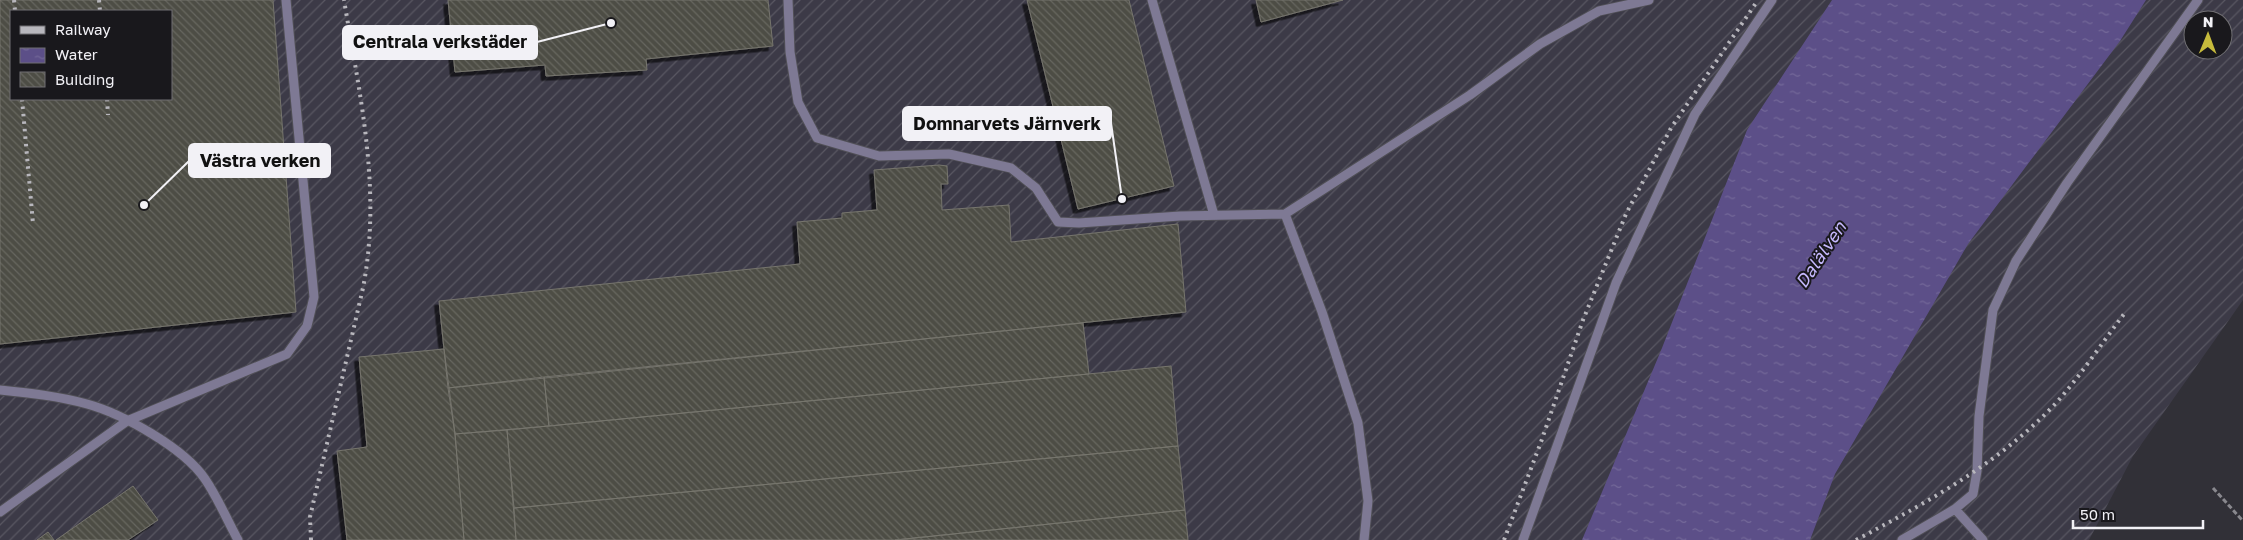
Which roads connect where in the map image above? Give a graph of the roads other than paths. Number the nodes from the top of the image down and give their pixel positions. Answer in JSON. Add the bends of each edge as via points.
{"nodes":[{"id":1,"x":286,"y":0,"type":"edge"},
{"id":2,"x":788,"y":0,"type":"edge"},
{"id":3,"x":1152,"y":0,"type":"edge"},
{"id":4,"x":1649,"y":0,"type":"edge"},
{"id":5,"x":1772,"y":0,"type":"edge"},
{"id":6,"x":2198,"y":0,"type":"edge"},
{"id":7,"x":1285,"y":214,"type":"junction"},
{"id":8,"x":1214,"y":216,"type":"junction"},
{"id":9,"x":0,"y":390,"type":"edge"},
{"id":10,"x":127,"y":421,"type":"junction"},
{"id":11,"x":1955,"y":509,"type":"junction"},
{"id":12,"x":0,"y":512,"type":"edge"},
{"id":13,"x":238,"y":540,"type":"edge"},
{"id":14,"x":1364,"y":540,"type":"edge"},
{"id":15,"x":1522,"y":540,"type":"edge"},
{"id":16,"x":1902,"y":540,"type":"edge"},
{"id":17,"x":1982,"y":540,"type":"edge"}],
"edges":[{"from":1,"to":10,"type":"lane","via":[[314,297],[307,326],[287,354]]},
{"from":2,"to":8,"type":"lane","via":[[790,52],[798,102],[817,138],[879,156],[949,154],[1011,168],[1036,188],[1058,222]]},
{"from":3,"to":8,"type":"lane"},
{"from":4,"to":7,"type":"lane","via":[[1599,12],[1540,44],[1470,95]]},
{"from":5,"to":15,"type":"lane","via":[[1695,114],[1616,283]]},
{"from":6,"to":11,"type":"lane","via":[[2067,183],[2016,261],[1994,310],[1979,416],[1973,494]]},
{"from":7,"to":8,"type":"lane"},
{"from":7,"to":14,"type":"lane","via":[[1322,312],[1358,423],[1368,501]]},
{"from":9,"to":10,"type":"lane","via":[[45,395],[89,405]]},
{"from":10,"to":12,"type":"lane"},
{"from":10,"to":13,"type":"lane","via":[[174,448],[204,478]]},
{"from":11,"to":16,"type":"lane"},
{"from":11,"to":17,"type":"lane"}]}
